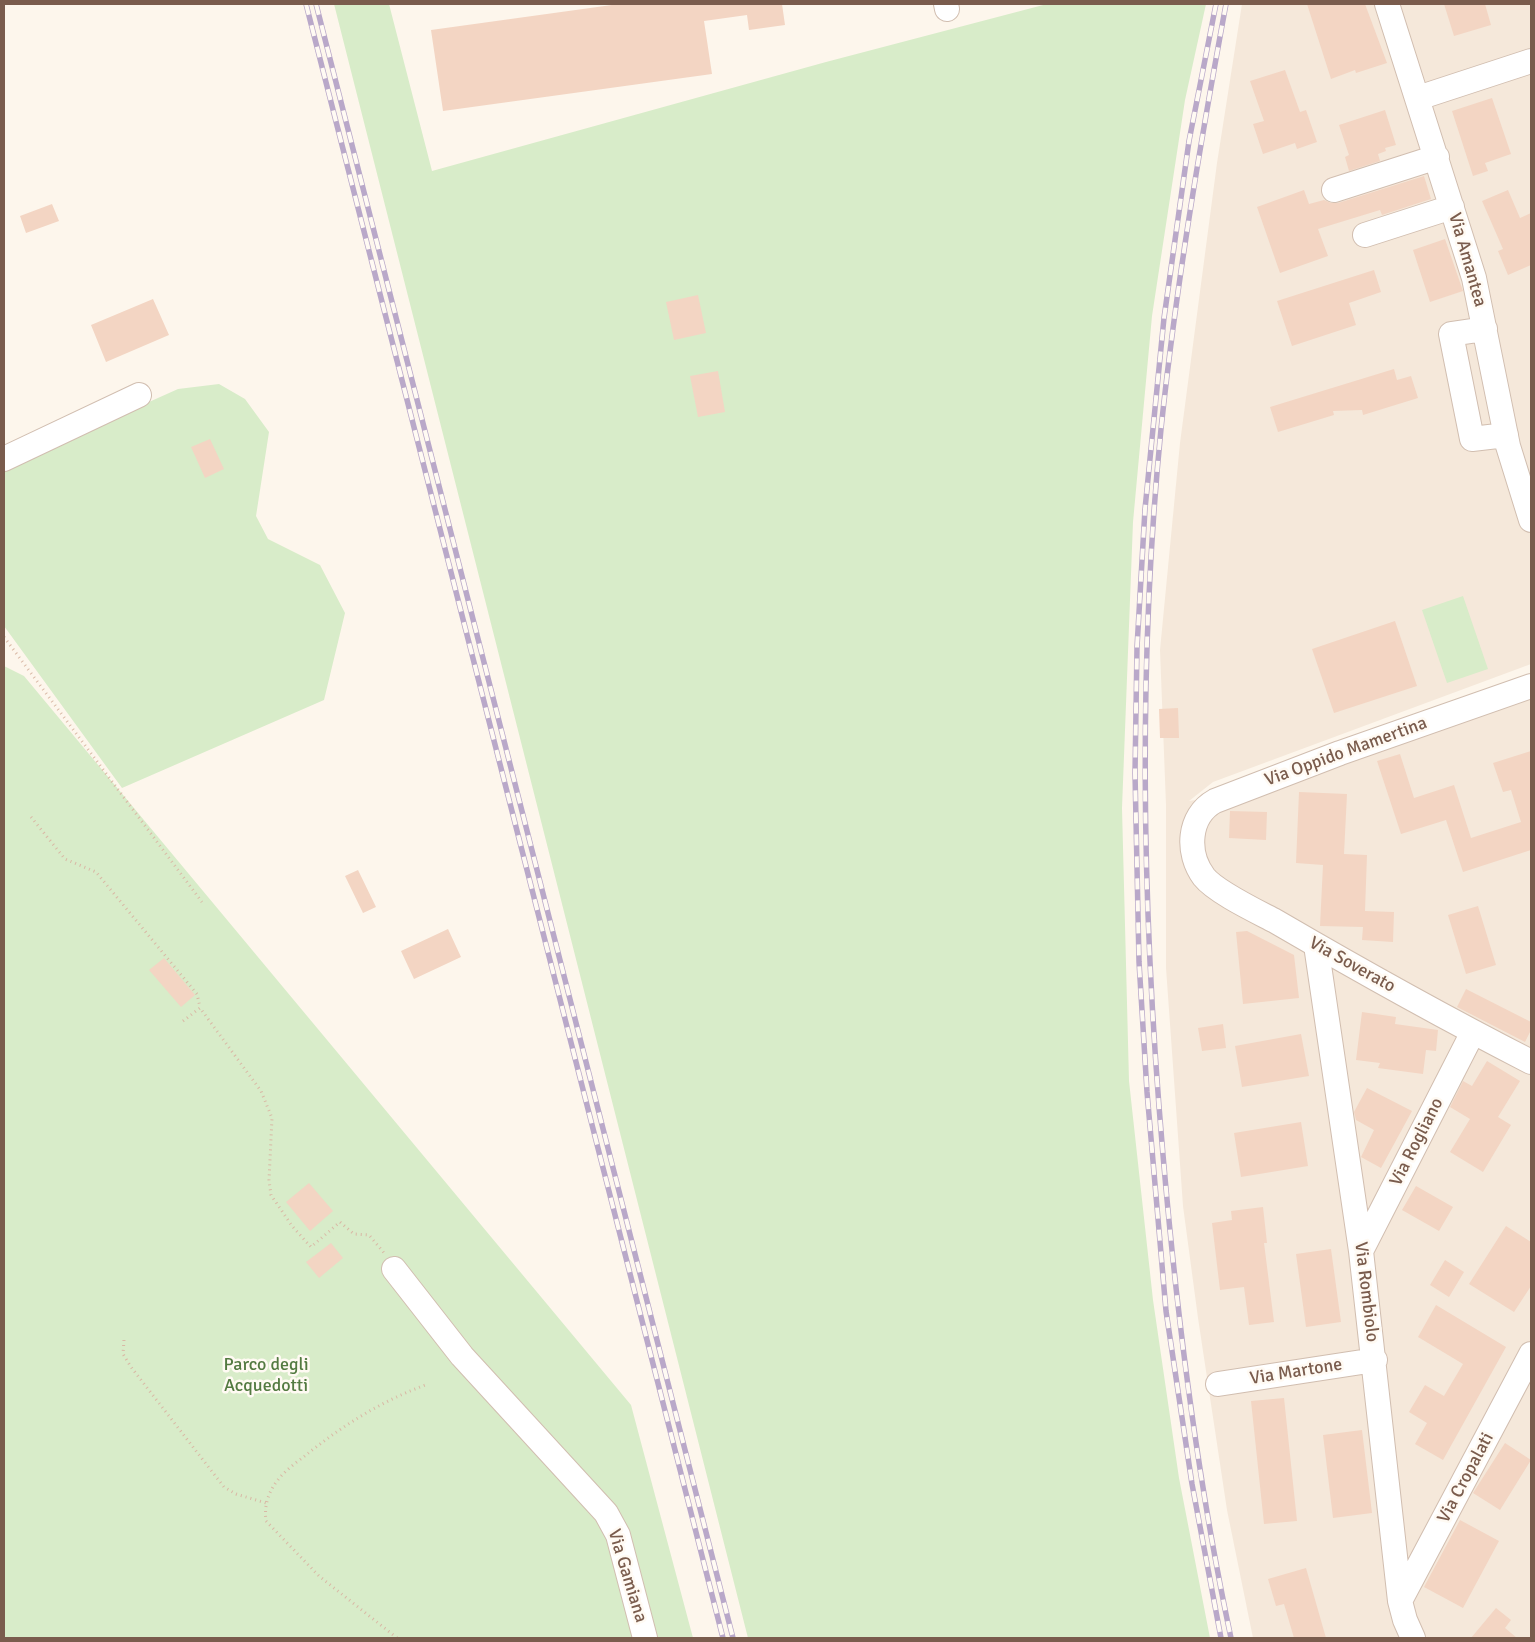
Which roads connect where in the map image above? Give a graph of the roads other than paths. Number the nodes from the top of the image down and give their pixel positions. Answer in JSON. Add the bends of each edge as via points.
{"nodes":[{"id":1,"x":1387,"y":4,"type":"edge"},
{"id":2,"x":1531,"y":61,"type":"edge"},
{"id":3,"x":1418,"y":98,"type":"junction"},
{"id":4,"x":1437,"y":157,"type":"junction"},
{"id":5,"x":1334,"y":190,"type":"dead end"},
{"id":6,"x":1452,"y":207,"type":"junction"},
{"id":7,"x":1365,"y":235,"type":"dead end"},
{"id":8,"x":1485,"y":329,"type":"junction"},
{"id":9,"x":139,"y":395,"type":"dead end"},
{"id":10,"x":1506,"y":435,"type":"junction"},
{"id":11,"x":4,"y":459,"type":"edge"},
{"id":12,"x":1525,"y":479,"type":"edge"},
{"id":13,"x":1531,"y":520,"type":"edge"},
{"id":14,"x":1531,"y":686,"type":"edge"},
{"id":15,"x":1192,"y":848,"type":"joint"},
{"id":16,"x":1316,"y":945,"type":"junction"},
{"id":17,"x":1473,"y":1032,"type":"junction"},
{"id":18,"x":1531,"y":1062,"type":"edge"},
{"id":19,"x":1361,"y":1251,"type":"junction"},
{"id":20,"x":394,"y":1269,"type":"road end"},
{"id":21,"x":1531,"y":1354,"type":"edge"},
{"id":22,"x":1375,"y":1360,"type":"junction"},
{"id":23,"x":1218,"y":1384,"type":"dead end"},
{"id":24,"x":1400,"y":1601,"type":"junction"},
{"id":25,"x":645,"y":1638,"type":"edge"},
{"id":26,"x":1413,"y":1638,"type":"edge"}],
"edges":[{"from":1,"to":3,"type":"street","name":"Via Amantea"},
{"from":2,"to":3,"type":"street"},
{"from":3,"to":4,"type":"street","name":"Via Amantea"},
{"from":4,"to":5,"type":"street"},
{"from":4,"to":6,"type":"street","name":"Via Amantea"},
{"from":6,"to":7,"type":"street"},
{"from":6,"to":8,"type":"street","name":"Via Amantea","via":[[1474,278]]},
{"from":8,"to":10,"type":"street","name":"Via Amantea"},
{"from":8,"to":10,"type":"street","via":[[1452,334],[1472,439]]},
{"from":9,"to":11,"type":"street"},
{"from":10,"to":12,"type":"street","name":"Via Amantea"},
{"from":12,"to":13,"type":"street","name":"Via Amantea"},
{"from":14,"to":15,"type":"street","name":"Via Oppido Mamertina","via":[[1215,801],[1197,820]]},
{"from":15,"to":16,"type":"street","name":"Via Soverato","via":[[1196,864],[1211,884]]},
{"from":16,"to":17,"type":"street","name":"Via Soverato"},
{"from":16,"to":19,"type":"street","name":"Via Rombiolo"},
{"from":17,"to":18,"type":"street","name":"Via Soverato"},
{"from":17,"to":19,"type":"street","name":"Via Rogliano"},
{"from":19,"to":22,"type":"street","name":"Via Rombiolo"},
{"from":20,"to":25,"type":"street","name":"Via Gamiana","via":[[462,1356],[606,1513],[618,1535]]},
{"from":21,"to":24,"type":"street","name":"Via Cropalati"},
{"from":22,"to":23,"type":"street","name":"Via Martone"},
{"from":22,"to":24,"type":"street","name":"Via Rombiolo"},
{"from":24,"to":26,"type":"street","name":"Via Rombiolo","via":[[1404,1620]]}]}
